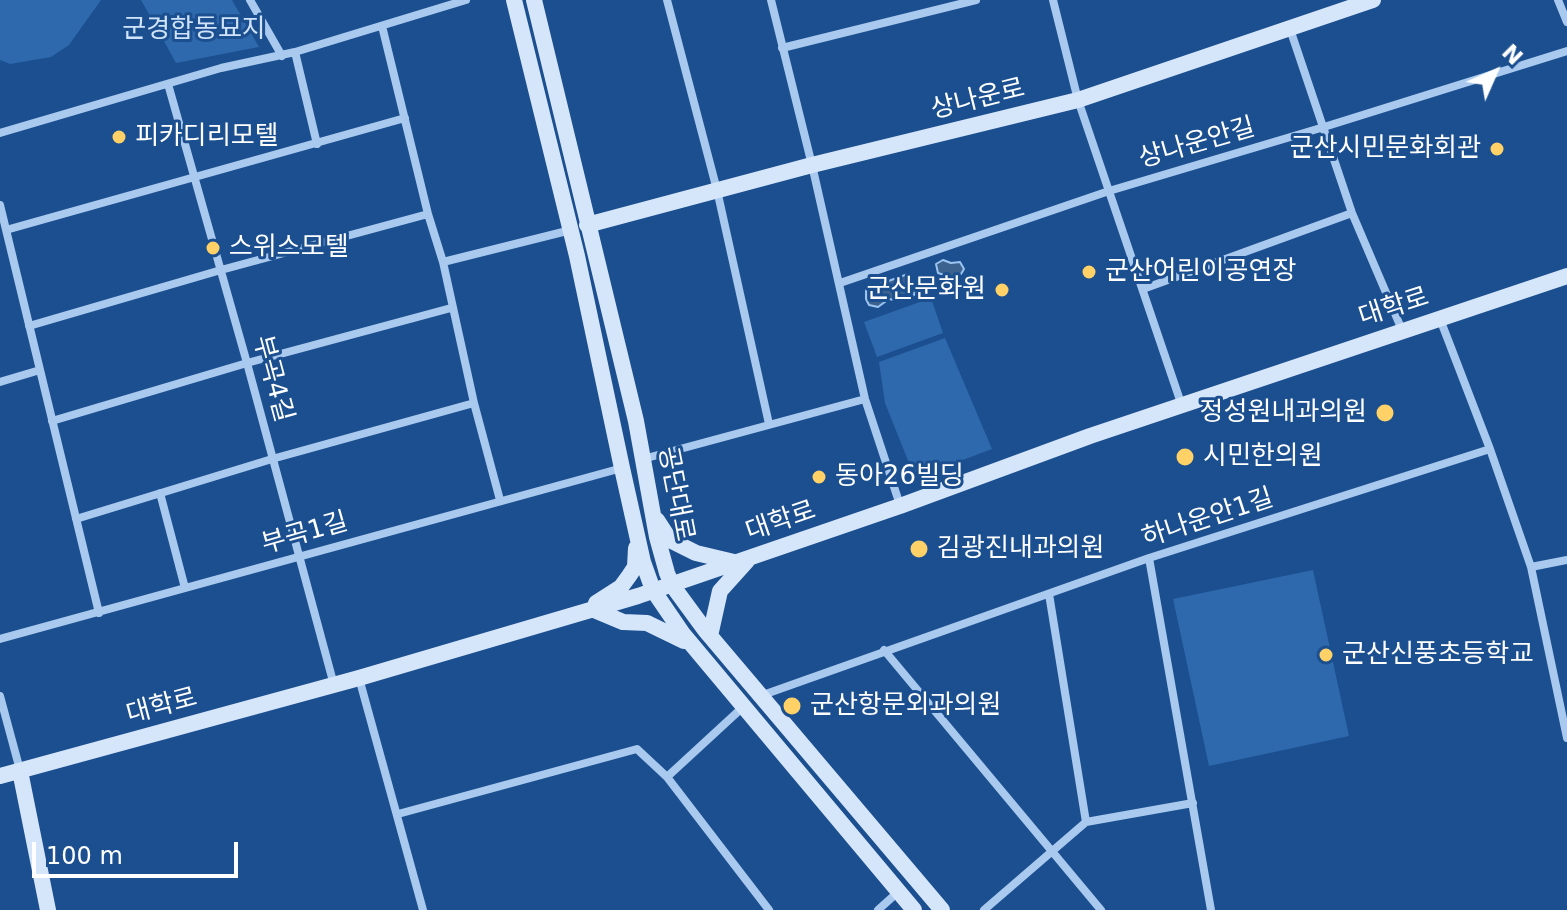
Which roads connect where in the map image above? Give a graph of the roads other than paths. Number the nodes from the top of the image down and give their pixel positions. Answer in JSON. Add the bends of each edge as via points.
{"nodes":[{"id":1,"x":250,"y":0,"type":"edge"},
{"id":2,"x":466,"y":0,"type":"edge"},
{"id":3,"x":514,"y":0,"type":"edge"},
{"id":4,"x":534,"y":0,"type":"edge"},
{"id":5,"x":667,"y":0,"type":"edge"},
{"id":6,"x":771,"y":0,"type":"edge"},
{"id":7,"x":976,"y":0,"type":"edge"},
{"id":8,"x":1053,"y":0,"type":"edge"},
{"id":9,"x":1373,"y":0,"type":"edge"},
{"id":10,"x":1558,"y":0,"type":"edge"},
{"id":11,"x":1567,"y":22,"type":"edge"},
{"id":12,"x":382,"y":26,"type":"junction"},
{"id":13,"x":1290,"y":29,"type":"junction"},
{"id":14,"x":782,"y":48,"type":"junction"},
{"id":15,"x":1567,"y":51,"type":"edge"},
{"id":16,"x":295,"y":52,"type":"junction"},
{"id":17,"x":282,"y":56,"type":"junction"},
{"id":18,"x":168,"y":84,"type":"junction"},
{"id":19,"x":1078,"y":100,"type":"junction"},
{"id":20,"x":405,"y":118,"type":"junction"},
{"id":21,"x":1324,"y":127,"type":"junction"},
{"id":22,"x":0,"y":133,"type":"edge"},
{"id":23,"x":317,"y":144,"type":"junction"},
{"id":24,"x":812,"y":165,"type":"junction"},
{"id":25,"x":196,"y":178,"type":"junction"},
{"id":26,"x":717,"y":190,"type":"junction"},
{"id":27,"x":1109,"y":191,"type":"junction"},
{"id":28,"x":0,"y":205,"type":"edge"},
{"id":29,"x":1352,"y":213,"type":"junction"},
{"id":30,"x":428,"y":214,"type":"junction"},
{"id":31,"x":587,"y":225,"type":"junction"},
{"id":32,"x":6,"y":230,"type":"junction"},
{"id":33,"x":571,"y":230,"type":"junction"},
{"id":34,"x":443,"y":262,"type":"junction"},
{"id":35,"x":221,"y":270,"type":"junction"},
{"id":36,"x":1567,"y":276,"type":"edge"},
{"id":37,"x":840,"y":283,"type":"junction"},
{"id":38,"x":1143,"y":289,"type":"junction"},
{"id":39,"x":451,"y":308,"type":"junction"},
{"id":40,"x":1440,"y":319,"type":"junction"},
{"id":41,"x":29,"y":326,"type":"junction"},
{"id":42,"x":1402,"y":330,"type":"junction"},
{"id":43,"x":247,"y":363,"type":"junction"},
{"id":44,"x":40,"y":370,"type":"junction"},
{"id":45,"x":0,"y":382,"type":"edge"},
{"id":46,"x":865,"y":399,"type":"junction"},
{"id":47,"x":474,"y":403,"type":"junction"},
{"id":48,"x":1182,"y":406,"type":"junction"},
{"id":49,"x":52,"y":421,"type":"junction"},
{"id":50,"x":769,"y":424,"type":"junction"},
{"id":51,"x":1490,"y":449,"type":"junction"},
{"id":52,"x":272,"y":459,"type":"junction"},
{"id":53,"x":643,"y":459,"type":"junction"},
{"id":54,"x":622,"y":468,"type":"junction"},
{"id":55,"x":160,"y":493,"type":"junction"},
{"id":56,"x":500,"y":500,"type":"junction"},
{"id":57,"x":900,"y":506,"type":"junction"},
{"id":58,"x":653,"y":514,"type":"junction"},
{"id":59,"x":76,"y":519,"type":"junction"},
{"id":60,"x":637,"y":535,"type":"junction"},
{"id":61,"x":299,"y":556,"type":"junction"},
{"id":62,"x":1149,"y":558,"type":"junction"},
{"id":63,"x":1567,"y":560,"type":"edge"},
{"id":64,"x":742,"y":561,"type":"junction"},
{"id":65,"x":1531,"y":567,"type":"junction"},
{"id":66,"x":672,"y":585,"type":"junction"},
{"id":67,"x":185,"y":588,"type":"junction"},
{"id":68,"x":653,"y":590,"type":"junction"},
{"id":69,"x":1049,"y":594,"type":"junction"},
{"id":70,"x":587,"y":611,"type":"junction"},
{"id":71,"x":99,"y":613,"type":"junction"},
{"id":72,"x":710,"y":636,"type":"junction"},
{"id":73,"x":0,"y":639,"type":"edge"},
{"id":74,"x":695,"y":649,"type":"junction"},
{"id":75,"x":884,"y":650,"type":"junction"},
{"id":76,"x":359,"y":678,"type":"junction"},
{"id":77,"x":334,"y":685,"type":"junction"},
{"id":78,"x":0,"y":696,"type":"edge"},
{"id":79,"x":759,"y":696,"type":"junction"},
{"id":80,"x":743,"y":707,"type":"junction"},
{"id":81,"x":1567,"y":738,"type":"edge"},
{"id":82,"x":20,"y":771,"type":"junction"},
{"id":83,"x":0,"y":776,"type":"edge"},
{"id":84,"x":667,"y":777,"type":"junction"},
{"id":85,"x":1193,"y":803,"type":"junction"},
{"id":86,"x":398,"y":814,"type":"junction"},
{"id":87,"x":1086,"y":822,"type":"junction"},
{"id":88,"x":1051,"y":852,"type":"junction"},
{"id":89,"x":898,"y":892,"type":"junction"},
{"id":90,"x":48,"y":910,"type":"edge"},
{"id":91,"x":423,"y":910,"type":"edge"},
{"id":92,"x":769,"y":910,"type":"edge"},
{"id":93,"x":878,"y":910,"type":"edge"},
{"id":94,"x":914,"y":910,"type":"edge"},
{"id":95,"x":942,"y":910,"type":"edge"},
{"id":96,"x":984,"y":910,"type":"edge"},
{"id":97,"x":1101,"y":910,"type":"edge"},
{"id":98,"x":1211,"y":910,"type":"edge"}],
"edges":[{"from":1,"to":17,"type":"street"},
{"from":2,"to":12,"type":"street"},
{"from":3,"to":33,"type":"street","name":"공단대로"},
{"from":4,"to":31,"type":"street","name":"공단대로"},
{"from":5,"to":26,"type":"street"},
{"from":6,"to":14,"type":"street"},
{"from":7,"to":14,"type":"street"},
{"from":8,"to":19,"type":"street"},
{"from":9,"to":13,"type":"street","name":"상나운로"},
{"from":10,"to":11,"type":"street"},
{"from":12,"to":16,"type":"street"},
{"from":12,"to":20,"type":"street"},
{"from":13,"to":19,"type":"street","name":"상나운로"},
{"from":13,"to":21,"type":"street"},
{"from":14,"to":24,"type":"street"},
{"from":15,"to":21,"type":"street","name":"상나운안길"},
{"from":16,"to":17,"type":"street"},
{"from":16,"to":23,"type":"street"},
{"from":17,"to":18,"type":"street"},
{"from":18,"to":22,"type":"street"},
{"from":18,"to":25,"type":"street","name":"부곡4길"},
{"from":19,"to":24,"type":"street","name":"상나운로"},
{"from":19,"to":27,"type":"street"},
{"from":20,"to":23,"type":"street"},
{"from":20,"to":30,"type":"street"},
{"from":21,"to":27,"type":"street","name":"상나운안길"},
{"from":21,"to":29,"type":"street"},
{"from":23,"to":25,"type":"street"},
{"from":24,"to":26,"type":"street","name":"상나운로"},
{"from":24,"to":37,"type":"street"},
{"from":25,"to":32,"type":"street"},
{"from":25,"to":35,"type":"street","name":"부곡4길"},
{"from":26,"to":31,"type":"street","name":"상나운로"},
{"from":26,"to":50,"type":"street"},
{"from":27,"to":37,"type":"street","name":"상나운안길"},
{"from":27,"to":38,"type":"street"},
{"from":28,"to":32,"type":"street"},
{"from":29,"to":38,"type":"street"},
{"from":29,"to":42,"type":"street"},
{"from":30,"to":34,"type":"street"},
{"from":30,"to":35,"type":"street"},
{"from":31,"to":33,"type":"street"},
{"from":31,"to":53,"type":"street","name":"공단대로"},
{"from":32,"to":41,"type":"street"},
{"from":33,"to":34,"type":"street"},
{"from":33,"to":54,"type":"street","name":"공단대로"},
{"from":34,"to":39,"type":"street"},
{"from":35,"to":41,"type":"street"},
{"from":35,"to":43,"type":"street","name":"부곡4길"},
{"from":36,"to":40,"type":"street","name":"대학로"},
{"from":37,"to":46,"type":"street"},
{"from":38,"to":48,"type":"street"},
{"from":39,"to":43,"type":"street"},
{"from":39,"to":47,"type":"street"},
{"from":40,"to":42,"type":"street","name":"대학로"},
{"from":40,"to":51,"type":"street"},
{"from":41,"to":44,"type":"street"},
{"from":42,"to":48,"type":"street","name":"대학로"},
{"from":43,"to":49,"type":"street"},
{"from":43,"to":52,"type":"street","name":"부곡4길"},
{"from":44,"to":45,"type":"street"},
{"from":44,"to":49,"type":"street"},
{"from":46,"to":50,"type":"street"},
{"from":46,"to":57,"type":"street"},
{"from":47,"to":52,"type":"street"},
{"from":47,"to":56,"type":"street"},
{"from":48,"to":57,"type":"street","name":"대학로"},
{"from":49,"to":59,"type":"street"},
{"from":50,"to":53,"type":"street"},
{"from":51,"to":62,"type":"street","name":"하나운안1길"},
{"from":51,"to":65,"type":"street"},
{"from":52,"to":55,"type":"street"},
{"from":52,"to":61,"type":"street","name":"부곡4길"},
{"from":53,"to":58,"type":"street","name":"공단대로"},
{"from":54,"to":56,"type":"street","name":"부곡1길"},
{"from":54,"to":60,"type":"street","name":"공단대로"},
{"from":55,"to":59,"type":"street"},
{"from":55,"to":67,"type":"street"},
{"from":56,"to":61,"type":"street","name":"부곡1길"},
{"from":57,"to":64,"type":"street","name":"대학로"},
{"from":58,"to":64,"type":"street","via":[[670,540],[696,553]]},
{"from":58,"to":66,"type":"street","name":"공단대로"},
{"from":59,"to":71,"type":"street"},
{"from":60,"to":68,"type":"street","name":"공단대로"},
{"from":60,"to":70,"type":"street","via":[[635,567],[621,587]]},
{"from":61,"to":67,"type":"street","name":"부곡1길"},
{"from":61,"to":77,"type":"street","name":"부곡4길"},
{"from":62,"to":69,"type":"street","name":"하나운안1길"},
{"from":62,"to":85,"type":"street"},
{"from":63,"to":65,"type":"street"},
{"from":64,"to":66,"type":"street","name":"대학로"},
{"from":64,"to":72,"type":"street","via":[[720,591]]},
{"from":65,"to":81,"type":"street"},
{"from":66,"to":68,"type":"street","name":"대학로"},
{"from":66,"to":72,"type":"street","name":"공단대로"},
{"from":67,"to":71,"type":"street","name":"부곡1길"},
{"from":68,"to":70,"type":"street","name":"대학로"},
{"from":68,"to":74,"type":"street","name":"공단대로"},
{"from":69,"to":75,"type":"street","name":"하나운안1길"},
{"from":69,"to":87,"type":"street"},
{"from":70,"to":74,"type":"street","via":[[647,623]]},
{"from":70,"to":76,"type":"street","name":"대학로"},
{"from":71,"to":73,"type":"street","name":"부곡1길"},
{"from":72,"to":79,"type":"street","name":"공단대로"},
{"from":74,"to":80,"type":"street","name":"공단대로"},
{"from":75,"to":79,"type":"street","name":"하나운안1길"},
{"from":75,"to":88,"type":"street"},
{"from":76,"to":77,"type":"street","name":"대학로"},
{"from":76,"to":86,"type":"street"},
{"from":77,"to":82,"type":"street","name":"대학로"},
{"from":78,"to":82,"type":"street"},
{"from":79,"to":95,"type":"street","name":"공단대로"},
{"from":80,"to":84,"type":"street"},
{"from":80,"to":89,"type":"street","name":"공단대로"},
{"from":82,"to":83,"type":"street","name":"대학로"},
{"from":82,"to":90,"type":"street"},
{"from":84,"to":86,"type":"street","via":[[637,749]]},
{"from":84,"to":92,"type":"street"},
{"from":85,"to":87,"type":"street"},
{"from":85,"to":98,"type":"street"},
{"from":86,"to":91,"type":"street"},
{"from":87,"to":88,"type":"street"},
{"from":88,"to":96,"type":"street"},
{"from":88,"to":97,"type":"street"},
{"from":89,"to":93,"type":"street"},
{"from":89,"to":94,"type":"street","name":"공단대로"}]}
